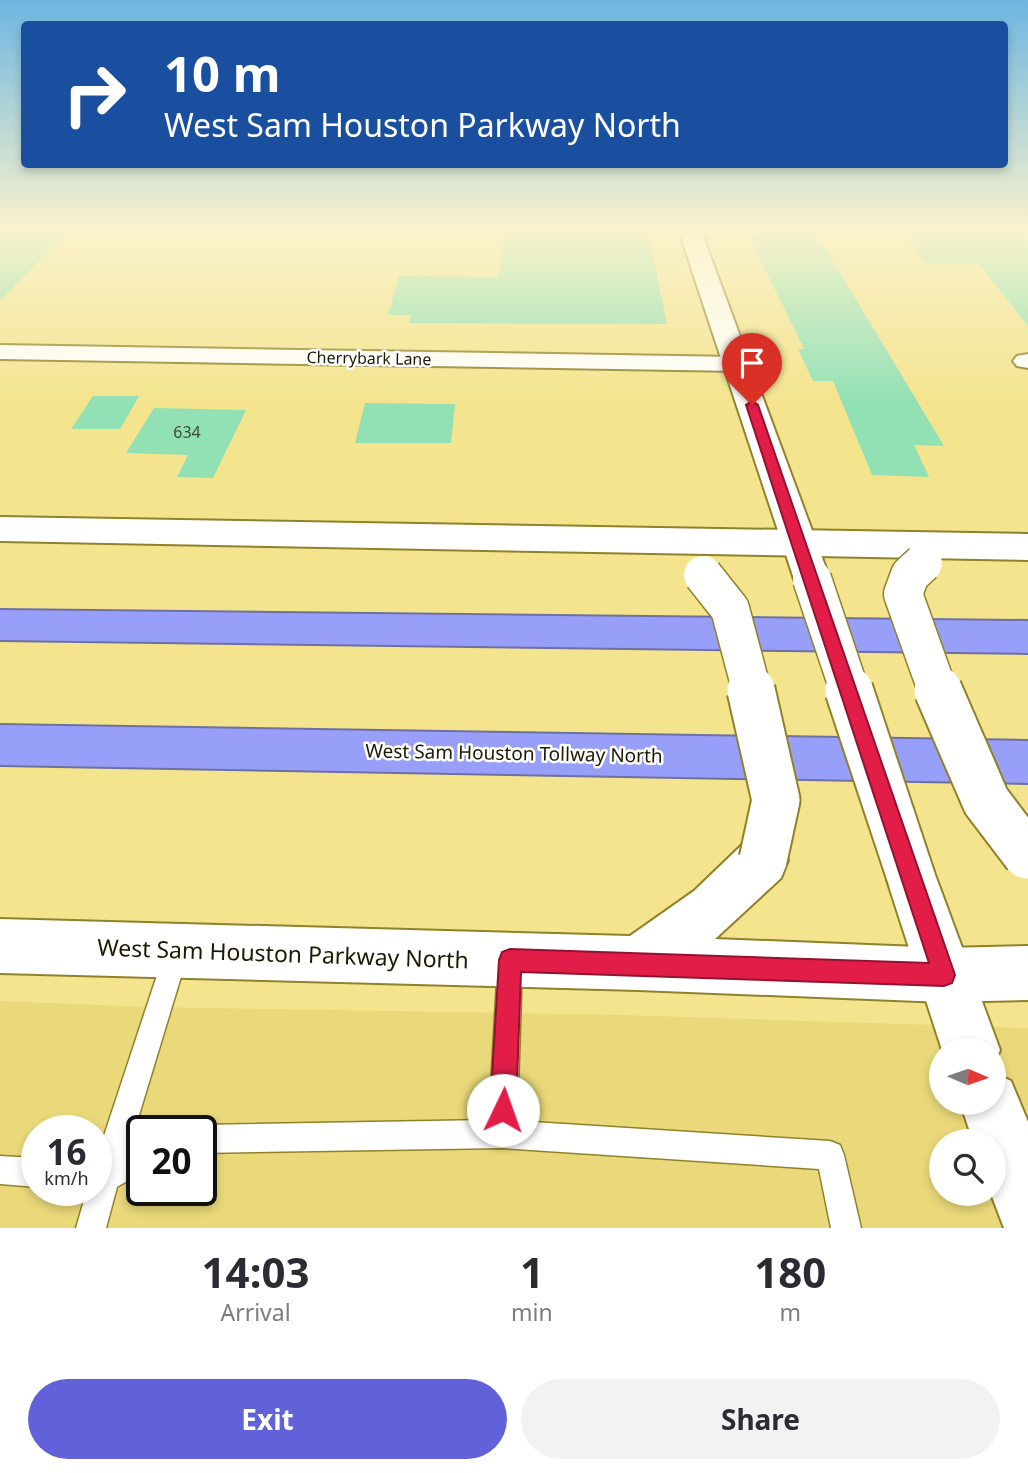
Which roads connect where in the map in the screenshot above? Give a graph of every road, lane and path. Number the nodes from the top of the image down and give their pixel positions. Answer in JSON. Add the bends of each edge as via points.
{"nodes":[{"id":1,"x":711,"y":288,"type":"edge"},
{"id":2,"x":0,"y":352,"type":"edge"},
{"id":3,"x":738,"y":364,"type":"junction"},
{"id":4,"x":0,"y":529,"type":"edge"},
{"id":5,"x":637,"y":540,"type":"junction"},
{"id":6,"x":971,"y":546,"type":"junction"},
{"id":7,"x":1028,"y":547,"type":"edge"},
{"id":8,"x":806,"y":561,"type":"junction"},
{"id":9,"x":0,"y":625,"type":"edge"},
{"id":10,"x":1028,"y":637,"type":"edge"},
{"id":11,"x":0,"y":745,"type":"edge"},
{"id":12,"x":1028,"y":762,"type":"edge"},
{"id":13,"x":1027,"y":856,"type":"edge"},
{"id":14,"x":0,"y":946,"type":"edge"},
{"id":15,"x":177,"y":951,"type":"junction"},
{"id":16,"x":510,"y":960,"type":"junction"},
{"id":17,"x":638,"y":963,"type":"junction"},
{"id":18,"x":1028,"y":973,"type":"edge"},
{"id":19,"x":944,"y":975,"type":"junction"},
{"id":20,"x":967,"y":1038,"type":"edge"},
{"id":21,"x":995,"y":1115,"type":"edge"},
{"id":22,"x":502,"y":1134,"type":"junction"},
{"id":23,"x":217,"y":1139,"type":"edge"},
{"id":24,"x":112,"y":1145,"type":"edge"},
{"id":25,"x":0,"y":1170,"type":"edge"},
{"id":26,"x":21,"y":1172,"type":"edge"},
{"id":27,"x":95,"y":1206,"type":"edge"},
{"id":28,"x":1028,"y":1207,"type":"edge"},
{"id":29,"x":91,"y":1228,"type":"edge"},
{"id":30,"x":846,"y":1228,"type":"edge"}],
"edges":[{"from":1,"to":3,"type":"main road"},
{"from":2,"to":3,"type":"street","name":"Cherrybark Lane"},
{"from":3,"to":8,"type":"main road"},
{"from":4,"to":5,"type":"main road"},
{"from":5,"to":8,"type":"main road"},
{"from":5,"to":17,"type":"main road","bridge":true,"via":[[703,575],[730,609],[776,800],[763,860],[712,909]]},
{"from":6,"to":7,"type":"main road"},
{"from":6,"to":8,"type":"main road"},
{"from":6,"to":13,"type":"main road","bridge":true,"via":[[923,563],[910,575],[903,594],[932,677],[986,801]]},
{"from":8,"to":19,"type":"main road","bridge":true},
{"from":9,"to":10,"type":"highway"},
{"from":11,"to":12,"type":"highway","name":"West Sam Houston Tollway North"},
{"from":14,"to":15,"type":"main road","name":"West Sam Houston Parkway North"},
{"from":15,"to":16,"type":"main road","name":"West Sam Houston Parkway North"},
{"from":15,"to":24,"type":"lane"},
{"from":16,"to":17,"type":"main road","name":"West Sam Houston Parkway North"},
{"from":16,"to":22,"type":"lane"},
{"from":17,"to":19,"type":"main road","name":"West Sam Houston Parkway North"},
{"from":18,"to":19,"type":"main road","name":"West Sam Houston Parkway North"},
{"from":19,"to":20,"type":"main road"},
{"from":21,"to":28,"type":"main road"},
{"from":22,"to":23,"type":"lane"},
{"from":22,"to":30,"type":"lane","via":[[830,1155]]},
{"from":25,"to":26,"type":"lane"},
{"from":27,"to":29,"type":"lane"}]}
